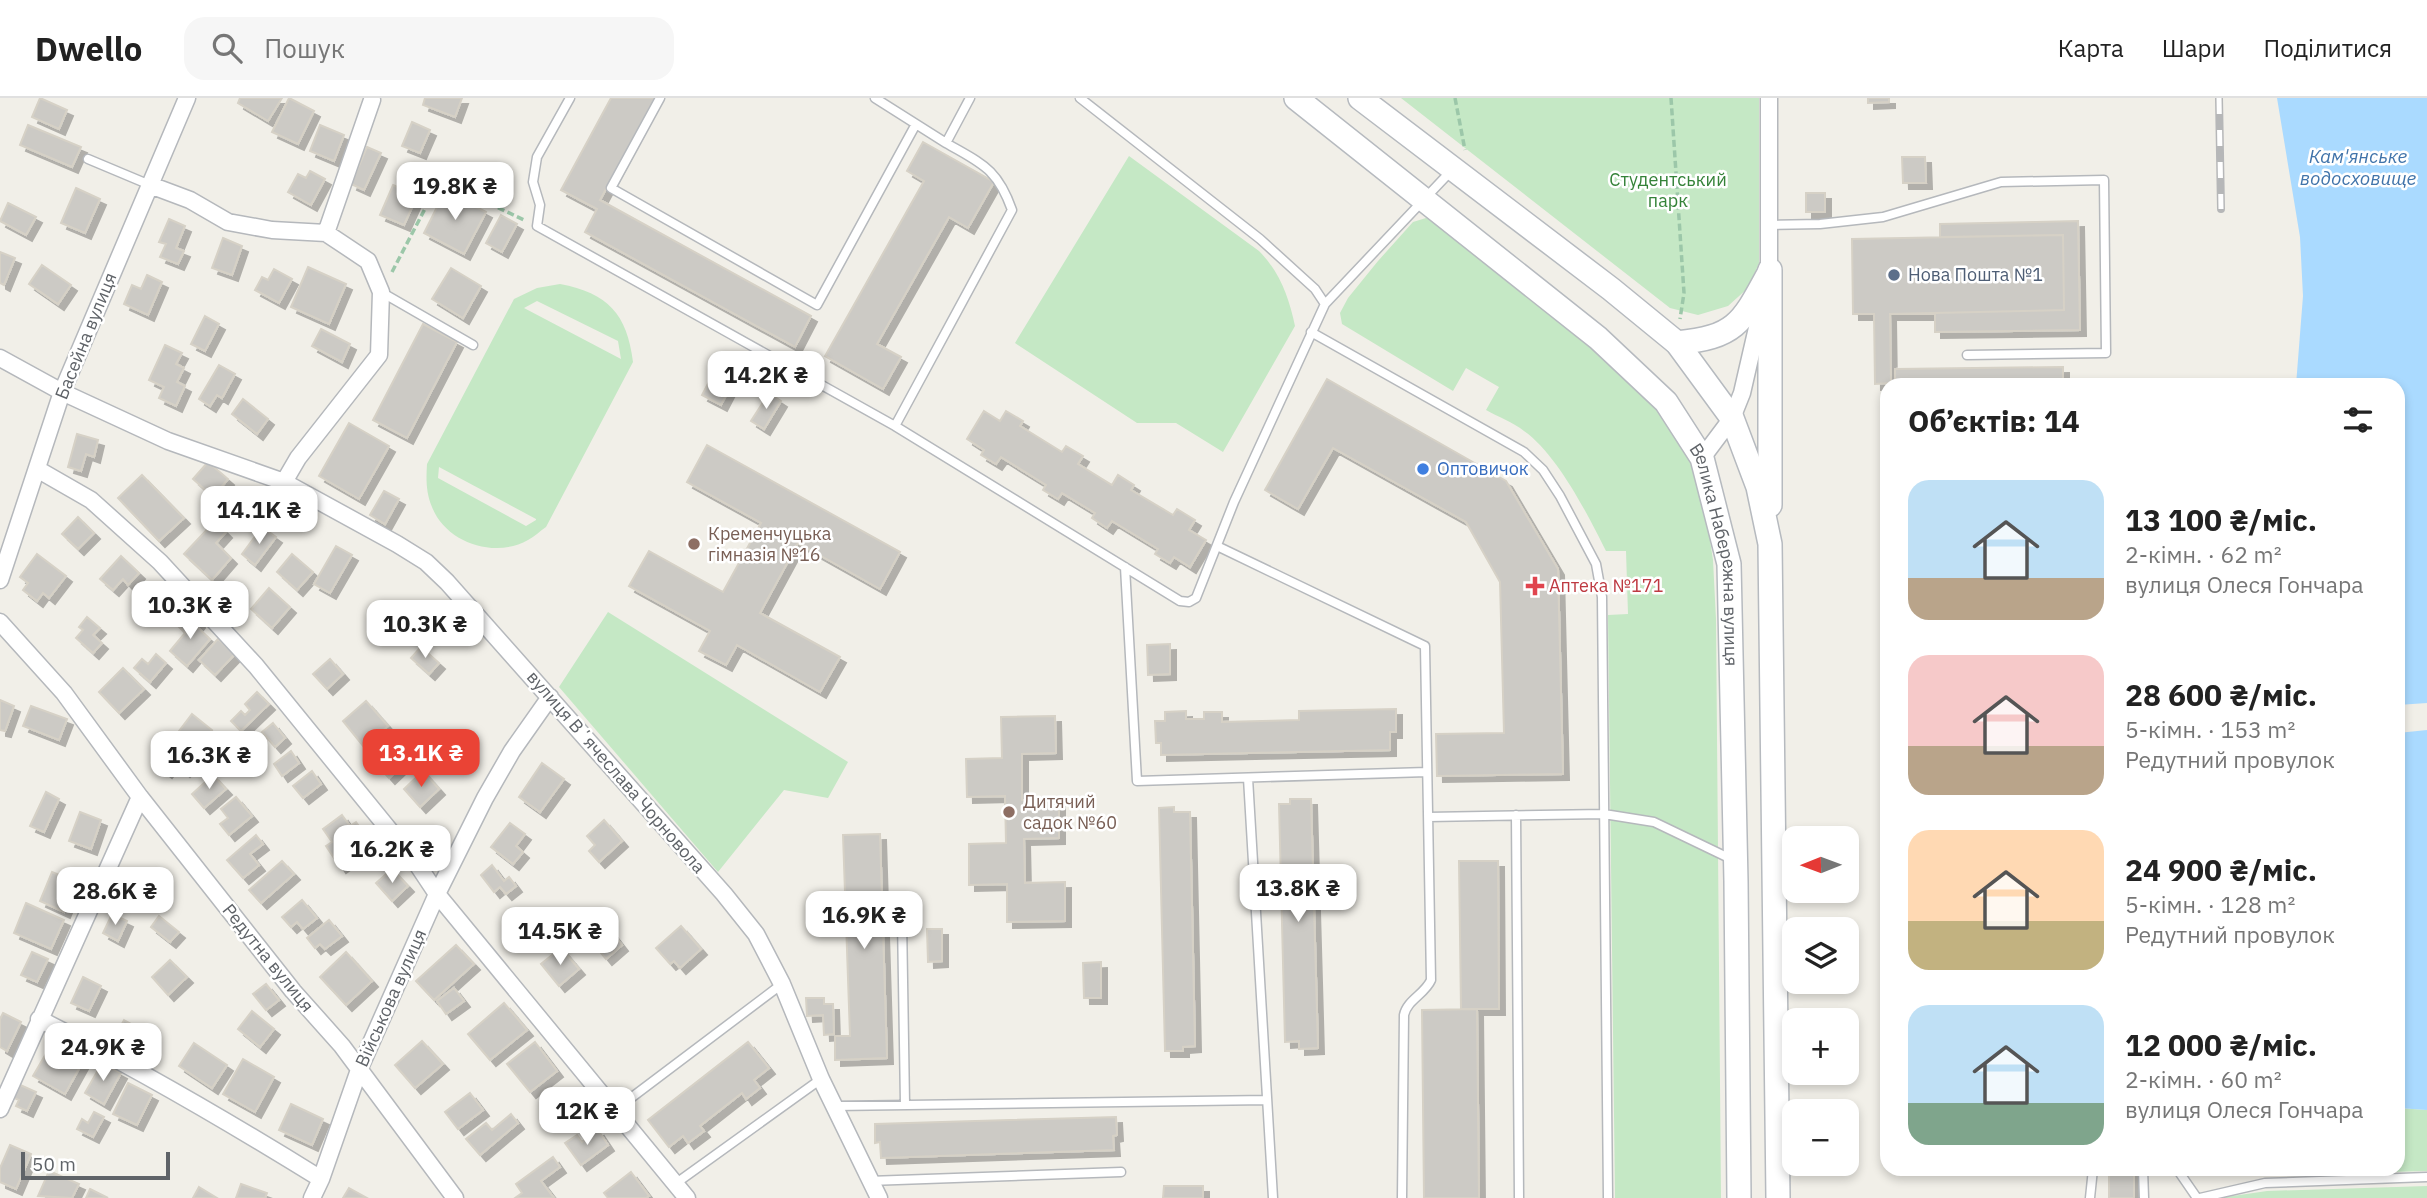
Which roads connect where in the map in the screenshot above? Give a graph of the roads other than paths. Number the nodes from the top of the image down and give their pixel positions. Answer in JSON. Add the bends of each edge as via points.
{"nodes":[{"id":1,"x":187,"y":98,"type":"edge"},
{"id":2,"x":570,"y":98,"type":"edge"},
{"id":3,"x":660,"y":98,"type":"edge"},
{"id":4,"x":875,"y":98,"type":"edge"},
{"id":5,"x":970,"y":98,"type":"edge"},
{"id":6,"x":1080,"y":98,"type":"edge"},
{"id":7,"x":1296,"y":98,"type":"edge"},
{"id":8,"x":1360,"y":98,"type":"edge"},
{"id":9,"x":1769,"y":98,"type":"edge"},
{"id":10,"x":372,"y":100,"type":"edge"},
{"id":11,"x":916,"y":124,"type":"junction"},
{"id":12,"x":946,"y":143,"type":"junction"},
{"id":13,"x":88,"y":159,"type":"dead end"},
{"id":14,"x":1453,"y":168,"type":"junction"},
{"id":15,"x":150,"y":185,"type":"junction"},
{"id":16,"x":1424,"y":200,"type":"junction"},
{"id":17,"x":1770,"y":225,"type":"junction"},
{"id":18,"x":326,"y":233,"type":"junction"},
{"id":19,"x":1770,"y":271,"type":"junction"},
{"id":20,"x":381,"y":292,"type":"junction"},
{"id":21,"x":1325,"y":304,"type":"junction"},
{"id":22,"x":1311,"y":332,"type":"junction"},
{"id":23,"x":1678,"y":343,"type":"junction"},
{"id":24,"x":473,"y":345,"type":"dead end"},
{"id":25,"x":1967,"y":355,"type":"dead end"},
{"id":26,"x":0,"y":358,"type":"edge"},
{"id":27,"x":62,"y":392,"type":"junction"},
{"id":28,"x":1732,"y":418,"type":"junction"},
{"id":29,"x":895,"y":426,"type":"junction"},
{"id":30,"x":1702,"y":458,"type":"junction"},
{"id":31,"x":37,"y":469,"type":"junction"},
{"id":32,"x":284,"y":482,"type":"junction"},
{"id":33,"x":1770,"y":544,"type":"junction"},
{"id":34,"x":1217,"y":546,"type":"junction"},
{"id":35,"x":1125,"y":567,"type":"junction"},
{"id":36,"x":0,"y":580,"type":"edge"},
{"id":37,"x":0,"y":622,"type":"edge"},
{"id":38,"x":550,"y":697,"type":"junction"},
{"id":39,"x":1427,"y":772,"type":"junction"},
{"id":40,"x":1248,"y":778,"type":"junction"},
{"id":41,"x":140,"y":797,"type":"junction"},
{"id":42,"x":1604,"y":814,"type":"junction"},
{"id":43,"x":1516,"y":815,"type":"junction"},
{"id":44,"x":1428,"y":817,"type":"junction"},
{"id":45,"x":1736,"y":862,"type":"junction"},
{"id":46,"x":437,"y":894,"type":"junction"},
{"id":47,"x":902,"y":919,"type":"dead end"},
{"id":48,"x":782,"y":984,"type":"junction"},
{"id":49,"x":39,"y":1019,"type":"junction"},
{"id":50,"x":359,"y":1070,"type":"junction"},
{"id":51,"x":821,"y":1079,"type":"junction"},
{"id":52,"x":1267,"y":1100,"type":"junction"},
{"id":53,"x":905,"y":1104,"type":"junction"},
{"id":54,"x":834,"y":1105,"type":"junction"},
{"id":55,"x":0,"y":1109,"type":"edge"},
{"id":56,"x":615,"y":1110,"type":"junction"},
{"id":57,"x":1121,"y":1172,"type":"dead end"},
{"id":58,"x":2092,"y":1176,"type":"edge"},
{"id":59,"x":2143,"y":1176,"type":"edge"},
{"id":60,"x":2182,"y":1176,"type":"edge"},
{"id":61,"x":2427,"y":1177,"type":"edge"},
{"id":62,"x":321,"y":1179,"type":"junction"},
{"id":63,"x":869,"y":1181,"type":"junction"},
{"id":64,"x":675,"y":1184,"type":"junction"},
{"id":65,"x":312,"y":1198,"type":"edge"},
{"id":66,"x":455,"y":1198,"type":"edge"},
{"id":67,"x":687,"y":1198,"type":"edge"},
{"id":68,"x":879,"y":1198,"type":"edge"},
{"id":69,"x":1273,"y":1198,"type":"edge"},
{"id":70,"x":1402,"y":1198,"type":"edge"},
{"id":71,"x":1519,"y":1198,"type":"edge"},
{"id":72,"x":1608,"y":1198,"type":"edge"},
{"id":73,"x":1739,"y":1198,"type":"edge"},
{"id":74,"x":1778,"y":1198,"type":"edge"},
{"id":75,"x":2090,"y":1198,"type":"edge"},
{"id":76,"x":2144,"y":1198,"type":"edge"},
{"id":77,"x":2198,"y":1198,"type":"edge"}],
"edges":[{"from":1,"to":15,"type":"street","name":"Басейна вулиця"},
{"from":2,"to":29,"type":"lane","via":[[537,158],[533,182],[540,205],[537,226]]},
{"from":3,"to":11,"type":"lane","via":[[611,188],[817,305]]},
{"from":4,"to":11,"type":"lane"},
{"from":5,"to":12,"type":"lane"},
{"from":6,"to":21,"type":"lane","via":[[1260,239],[1315,289]]},
{"from":7,"to":16,"type":"street","name":"Велика Набережна вулиця"},
{"from":8,"to":14,"type":"street"},
{"from":9,"to":17,"type":"street"},
{"from":10,"to":18,"type":"street"},
{"from":11,"to":12,"type":"lane"},
{"from":12,"to":29,"type":"lane","via":[[986,166],[1004,187],[1012,210]]},
{"from":13,"to":15,"type":"lane"},
{"from":14,"to":16,"type":"lane"},
{"from":14,"to":23,"type":"street"},
{"from":15,"to":18,"type":"street","via":[[190,200],[228,222]]},
{"from":15,"to":27,"type":"street","name":"Басейна вулиця"},
{"from":16,"to":21,"type":"lane"},
{"from":16,"to":30,"type":"street","name":"Велика Набережна вулиця","via":[[1598,338],[1666,402]]},
{"from":17,"to":19,"type":"street"},
{"from":17,"to":25,"type":"lane","via":[[1883,217],[2001,182],[2104,180],[2106,353]]},
{"from":18,"to":20,"type":"street","via":[[368,261]]},
{"from":19,"to":23,"type":"street","via":[[1735,327],[1704,340]]},
{"from":19,"to":28,"type":"street"},
{"from":19,"to":33,"type":"street"},
{"from":20,"to":24,"type":"lane"},
{"from":20,"to":32,"type":"street","via":[[379,355]]},
{"from":21,"to":22,"type":"lane"},
{"from":22,"to":34,"type":"lane"},
{"from":22,"to":42,"type":"lane","via":[[1524,452],[1560,496],[1596,564],[1602,597]]},
{"from":23,"to":28,"type":"street"},
{"from":26,"to":27,"type":"street","name":"вулиця Вʼячеслава Чорновола"},
{"from":27,"to":31,"type":"street","name":"Басейна вулиця"},
{"from":27,"to":32,"type":"street","name":"вулиця Вʼячеслава Чорновола","via":[[168,441]]},
{"from":28,"to":30,"type":"street"},
{"from":28,"to":33,"type":"street","via":[[1758,488]]},
{"from":29,"to":35,"type":"lane"},
{"from":30,"to":45,"type":"street","name":"Велика Набережна вулиця","via":[[1728,564]]},
{"from":31,"to":36,"type":"street","name":"Басейна вулиця"},
{"from":31,"to":46,"type":"street","via":[[91,500],[160,562],[256,666]]},
{"from":32,"to":38,"type":"street","name":"вулиця Вʼячеслава Чорновола","via":[[426,562]]},
{"from":33,"to":74,"type":"street"},
{"from":34,"to":35,"type":"lane","via":[[1196,598],[1189,602]]},
{"from":34,"to":39,"type":"lane","via":[[1425,646]]},
{"from":35,"to":40,"type":"lane","via":[[1137,781]]},
{"from":37,"to":41,"type":"street","name":"Редутна вулиця","via":[[64,693]]},
{"from":38,"to":46,"type":"street","name":"Військова вулиця","via":[[485,798]]},
{"from":38,"to":48,"type":"street","name":"вулиця Вʼячеслава Чорновола","via":[[724,894],[756,934]]},
{"from":39,"to":40,"type":"lane"},
{"from":39,"to":44,"type":"lane"},
{"from":40,"to":52,"type":"lane"},
{"from":41,"to":49,"type":"street"},
{"from":41,"to":50,"type":"street","name":"Редутна вулиця"},
{"from":42,"to":43,"type":"lane"},
{"from":42,"to":45,"type":"lane","via":[[1654,822]]},
{"from":42,"to":72,"type":"lane"},
{"from":43,"to":44,"type":"lane"},
{"from":43,"to":71,"type":"lane"},
{"from":44,"to":70,"type":"lane","via":[[1431,980],[1404,1016]]},
{"from":45,"to":73,"type":"street","name":"Велика Набережна вулиця"},
{"from":46,"to":50,"type":"street","name":"Військова вулиця"},
{"from":46,"to":56,"type":"street"},
{"from":47,"to":53,"type":"lane"},
{"from":48,"to":51,"type":"street","name":"вулиця Вʼячеслава Чорновола"},
{"from":48,"to":56,"type":"lane"},
{"from":49,"to":55,"type":"street"},
{"from":49,"to":62,"type":"street","via":[[156,1079]]},
{"from":50,"to":62,"type":"street","name":"Військова вулиця"},
{"from":50,"to":66,"type":"street","name":"Редутна вулиця"},
{"from":51,"to":54,"type":"street","name":"вулиця Вʼячеслава Чорновола"},
{"from":51,"to":64,"type":"lane"},
{"from":52,"to":53,"type":"lane"},
{"from":52,"to":69,"type":"lane"},
{"from":53,"to":54,"type":"lane"},
{"from":54,"to":63,"type":"street","name":"вулиця Вʼячеслава Чорновола"},
{"from":56,"to":64,"type":"street"},
{"from":57,"to":63,"type":"lane"},
{"from":58,"to":75,"type":"lane"},
{"from":59,"to":76,"type":"lane"},
{"from":60,"to":77,"type":"lane"},
{"from":61,"to":77,"type":"lane","via":[[2265,1183]]},
{"from":62,"to":65,"type":"street","name":"Військова вулиця"},
{"from":63,"to":68,"type":"street","name":"вулиця Вʼячеслава Чорновола"},
{"from":64,"to":67,"type":"street"}]}
